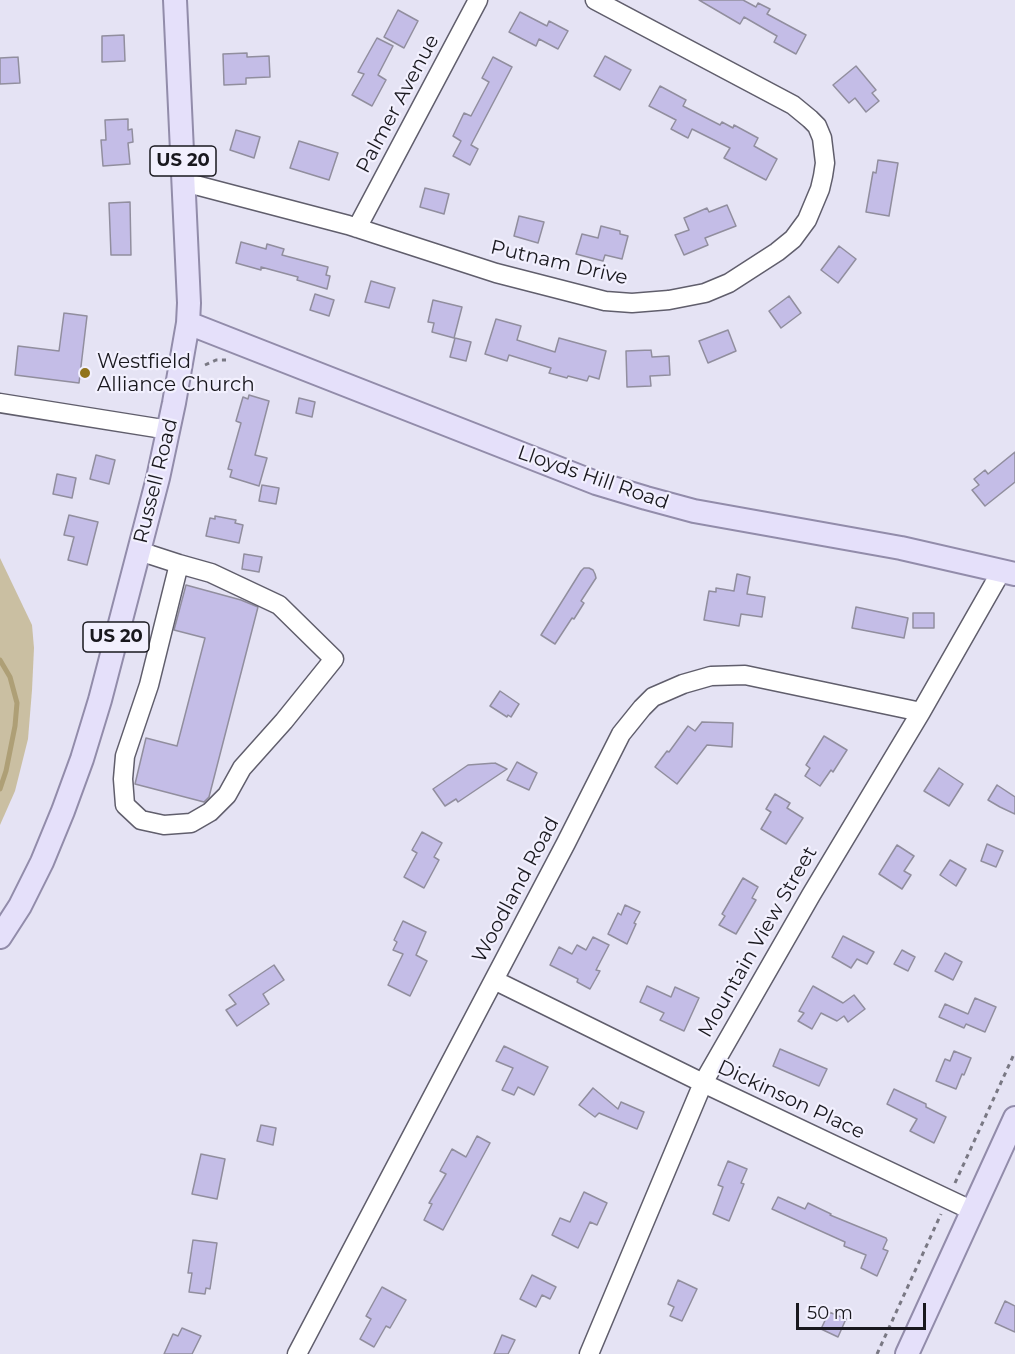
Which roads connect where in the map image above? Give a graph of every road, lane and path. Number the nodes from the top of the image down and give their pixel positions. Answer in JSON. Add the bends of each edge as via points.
{"nodes":[{"id":1,"x":175,"y":0,"type":"edge"},
{"id":2,"x":478,"y":0,"type":"edge"},
{"id":3,"x":594,"y":0,"type":"edge"},
{"id":4,"x":184,"y":182,"type":"junction"},
{"id":5,"x":357,"y":228,"type":"junction"},
{"id":6,"x":188,"y":323,"type":"junction"},
{"id":7,"x":0,"y":403,"type":"edge"},
{"id":8,"x":169,"y":430,"type":"junction"},
{"id":9,"x":139,"y":551,"type":"junction"},
{"id":10,"x":179,"y":564,"type":"junction"},
{"id":11,"x":1008,"y":572,"type":"edge"},
{"id":12,"x":921,"y":712,"type":"junction"},
{"id":13,"x":0,"y":937,"type":"edge"},
{"id":14,"x":494,"y":980,"type":"junction"},
{"id":15,"x":703,"y":1083,"type":"junction"},
{"id":16,"x":1015,"y":1118,"type":"edge"},
{"id":17,"x":973,"y":1211,"type":"junction"},
{"id":18,"x":297,"y":1354,"type":"edge"},
{"id":19,"x":589,"y":1354,"type":"edge"},
{"id":20,"x":907,"y":1354,"type":"edge"}],
"edges":[{"from":1,"to":4,"type":"main road","name":"Russell Road","number":"US 20"},
{"from":2,"to":5,"type":"street","name":"Palmer Avenue"},
{"from":3,"to":5,"type":"street","name":"Putnam Drive","via":[[793,105],[817,126],[824,150],[823,176],[807,220],[793,239],[717,288],[669,300],[622,303],[588,298],[496,273]]},
{"from":4,"to":5,"type":"street","name":"Putnam Drive"},
{"from":4,"to":6,"type":"main road","name":"Russell Road","number":"US 20"},
{"from":6,"to":8,"type":"main road","name":"Russell Road","number":"US 20"},
{"from":6,"to":11,"type":"main road","name":"Lloyds Hill Road","via":[[596,483],[694,511],[901,548]]},
{"from":7,"to":8,"type":"street"},
{"from":8,"to":9,"type":"main road","name":"Russell Road","number":"US 20"},
{"from":9,"to":10,"type":"street"},
{"from":9,"to":13,"type":"main road","name":"Russell Road","number":"US 20","via":[[75,780],[42,862]]},
{"from":10,"to":10,"type":"street","via":[[211,573],[279,605],[334,659],[210,812],[191,823],[164,825],[141,820],[125,805],[123,779],[125,756],[149,685]]},
{"from":11,"to":12,"type":"street","name":"Mountain View Street"},
{"from":12,"to":14,"type":"street","name":"Woodland Road","via":[[745,675],[711,676],[653,697],[621,734]]},
{"from":12,"to":15,"type":"street","name":"Mountain View Street"},
{"from":14,"to":15,"type":"street","name":"Dickinson Place"},
{"from":14,"to":18,"type":"street","name":"Woodland Road"},
{"from":15,"to":17,"type":"street","name":"Dickinson Place"},
{"from":15,"to":19,"type":"street","name":"Mountain View Street"},
{"from":16,"to":17,"type":"main road"},
{"from":17,"to":20,"type":"main road"}]}
